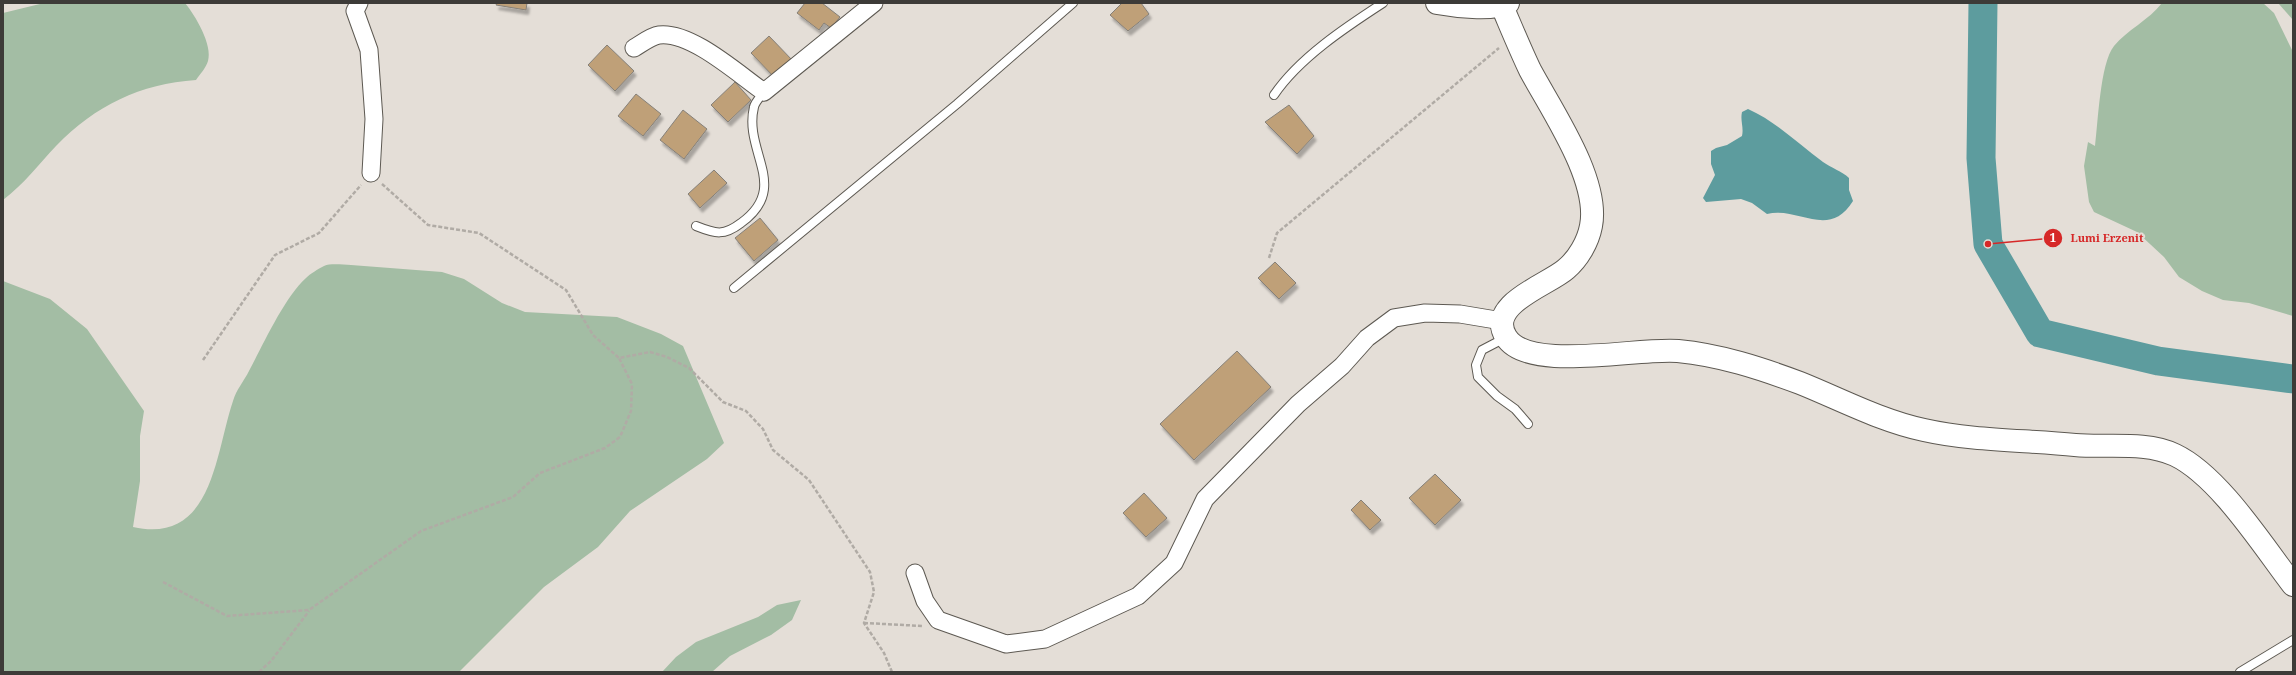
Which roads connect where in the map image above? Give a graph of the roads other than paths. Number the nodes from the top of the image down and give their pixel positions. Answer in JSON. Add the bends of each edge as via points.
{"nodes":[{"id":1,"x":359,"y":3,"type":"edge"},
{"id":2,"x":874,"y":3,"type":"edge"},
{"id":3,"x":1074,"y":3,"type":"edge"},
{"id":4,"x":1383,"y":3,"type":"edge"},
{"id":5,"x":1437,"y":3,"type":"edge"},
{"id":6,"x":1505,"y":4,"type":"edge"},
{"id":7,"x":634,"y":48,"type":"dead end"},
{"id":8,"x":764,"y":92,"type":"junction"},
{"id":9,"x":1274,"y":96,"type":"dead end"},
{"id":10,"x":371,"y":173,"type":"road end"},
{"id":11,"x":696,"y":226,"type":"dead end"},
{"id":12,"x":734,"y":288,"type":"dead end"},
{"id":13,"x":1504,"y":330,"type":"junction"},
{"id":14,"x":1528,"y":424,"type":"dead end"},
{"id":15,"x":915,"y":573,"type":"dead end"},
{"id":16,"x":2293,"y":585,"type":"edge"},
{"id":17,"x":2293,"y":640,"type":"edge"},
{"id":18,"x":2240,"y":672,"type":"edge"}],
"edges":[{"from":1,"to":10,"type":"street","via":[[355,11],[369,50],[374,119]]},
{"from":2,"to":8,"type":"street"},
{"from":3,"to":12,"type":"lane","via":[[957,104]]},
{"from":4,"to":9,"type":"lane","via":[[1344,28],[1284,80]]},
{"from":5,"to":6,"type":"street","via":[[1474,7]]},
{"from":6,"to":13,"type":"street","via":[[1528,66],[1586,176],[1592,200],[1591,227],[1583,248],[1569,267],[1552,281],[1514,302],[1506,311]]},
{"from":7,"to":8,"type":"street","via":[[658,35],[676,35],[697,45]]},
{"from":8,"to":11,"type":"lane","via":[[754,106],[753,124],[766,190],[761,205],[752,216],[730,232],[713,233]]},
{"from":13,"to":14,"type":"lane","via":[[1482,350],[1476,365],[1478,377],[1515,409]]},
{"from":13,"to":15,"type":"street","via":[[1460,314],[1425,313],[1394,318],[1367,338],[1342,366],[1298,404],[1205,499],[1174,563],[1138,596],[1045,639],[1006,644],[938,620],[925,601]]},
{"from":13,"to":16,"type":"street","via":[[1524,350],[1535,355],[1553,357],[1648,350],[1677,351],[1731,359],[1922,430],[1980,438],[2086,446],[2147,447],[2174,455],[2205,475]]},
{"from":17,"to":18,"type":"lane"}]}
